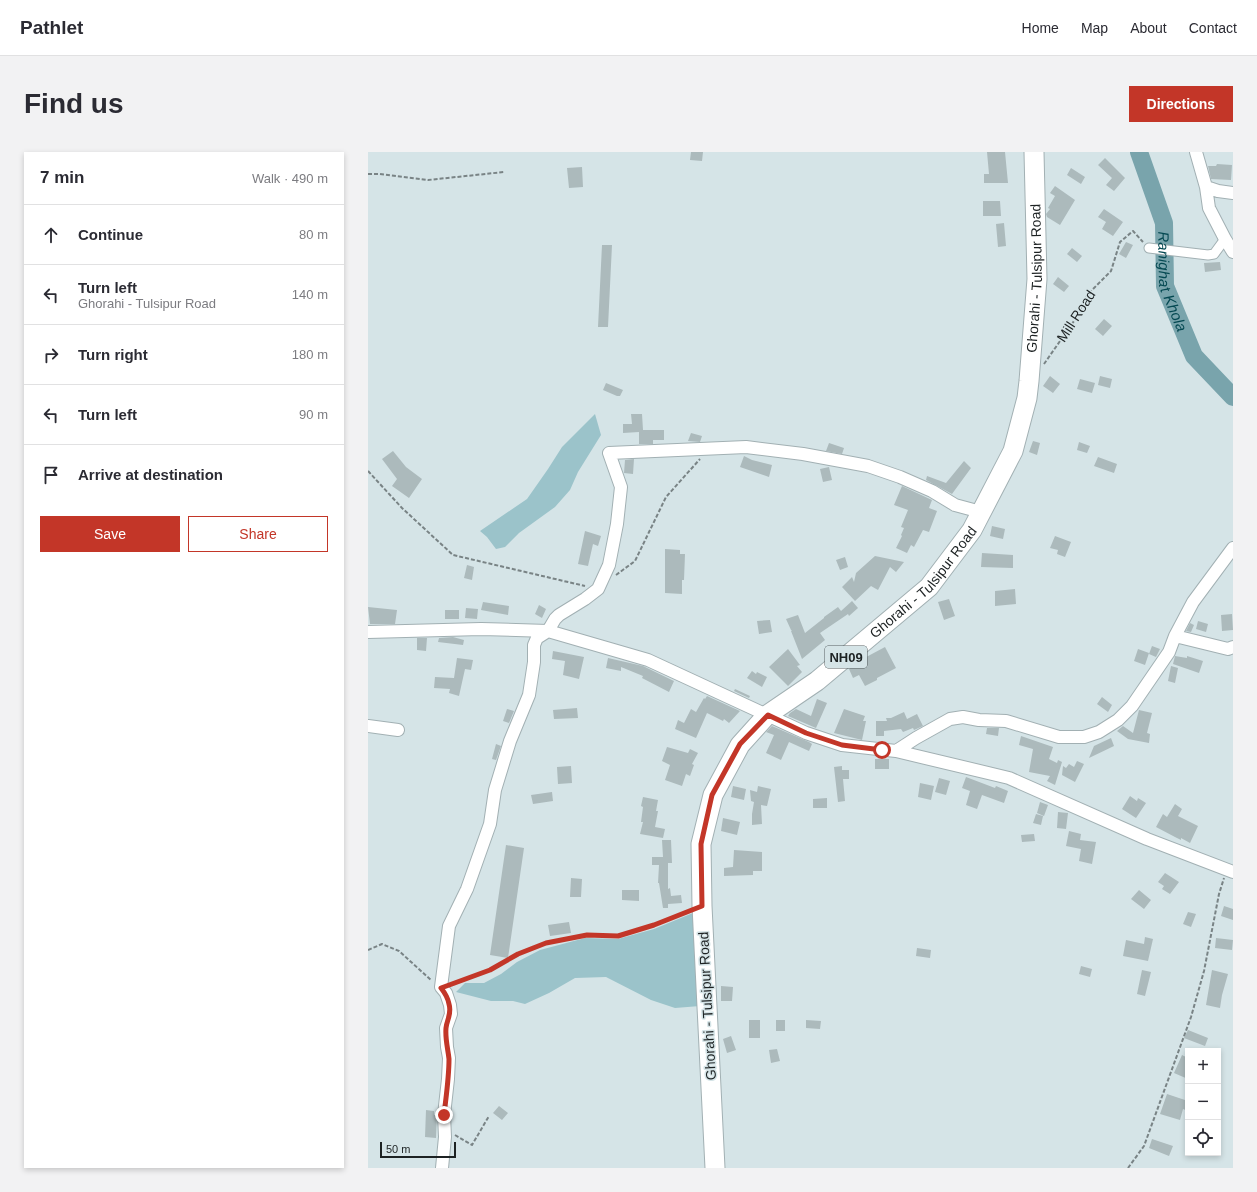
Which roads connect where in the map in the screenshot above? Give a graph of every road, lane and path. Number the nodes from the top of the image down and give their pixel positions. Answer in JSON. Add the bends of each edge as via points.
{"nodes":[{"id":1,"x":1034,"y":152,"type":"edge"},
{"id":2,"x":1196,"y":152,"type":"edge"},
{"id":3,"x":504,"y":172,"type":"dead end"},
{"id":4,"x":368,"y":174,"type":"edge"},
{"id":5,"x":1206,"y":187,"type":"junction"},
{"id":6,"x":1233,"y":193,"type":"edge"},
{"id":7,"x":1225,"y":239,"type":"junction"},
{"id":8,"x":1149,"y":248,"type":"joint"},
{"id":9,"x":1233,"y":252,"type":"edge"},
{"id":10,"x":1029,"y":381,"type":"junction"},
{"id":11,"x":710,"y":449,"type":"junction"},
{"id":12,"x":368,"y":472,"type":"edge"},
{"id":13,"x":981,"y":512,"type":"junction"},
{"id":14,"x":1233,"y":548,"type":"edge"},
{"id":15,"x":598,"y":589,"type":"junction"},
{"id":16,"x":548,"y":631,"type":"junction"},
{"id":17,"x":368,"y":632,"type":"edge"},
{"id":18,"x":1175,"y":636,"type":"junction"},
{"id":19,"x":1233,"y":647,"type":"edge"},
{"id":20,"x":768,"y":715,"type":"junction"},
{"id":21,"x":368,"y":726,"type":"edge"},
{"id":22,"x":398,"y":730,"type":"dead end"},
{"id":23,"x":896,"y":751,"type":"junction"},
{"id":24,"x":1230,"y":871,"type":"edge"},
{"id":25,"x":702,"y":906,"type":"junction"},
{"id":26,"x":368,"y":950,"type":"edge"},
{"id":27,"x":441,"y":988,"type":"junction"},
{"id":28,"x":489,"y":1116,"type":"dead end"},
{"id":29,"x":445,"y":1132,"type":"junction"},
{"id":30,"x":442,"y":1168,"type":"edge"},
{"id":31,"x":715,"y":1168,"type":"edge"},
{"id":32,"x":1128,"y":1168,"type":"edge"}],
"edges":[{"from":1,"to":10,"type":"main road","name":"Ghorahi - Tulsipur Road","number":"NH09","via":[[1037,279]]},
{"from":2,"to":5,"type":"street"},
{"from":3,"to":4,"type":"path","via":[[428,180]]},
{"from":5,"to":6,"type":"street"},
{"from":5,"to":7,"type":"street","via":[[1208,208]]},
{"from":7,"to":8,"type":"street","via":[[1214,254],[1208,255]]},
{"from":7,"to":9,"type":"street"},
{"from":8,"to":10,"type":"path","name":"Mill Road","via":[[1133,231],[1120,242],[1111,271],[1088,294],[1074,321],[1046,363]]},
{"from":10,"to":13,"type":"main road","name":"Ghorahi - Tulsipur Road","number":"NH09","via":[[1013,451]]},
{"from":11,"to":13,"type":"street","via":[[746,447],[868,466],[932,491],[955,505]]},
{"from":11,"to":15,"type":"path","via":[[666,497],[636,561]]},
{"from":11,"to":15,"type":"street","via":[[609,453],[621,487],[609,565]]},
{"from":12,"to":15,"type":"path","via":[[402,508],[453,555]]},
{"from":13,"to":20,"type":"main road","name":"Ghorahi - Tulsipur Road","number":"NH09","via":[[972,530],[929,587],[817,681]]},
{"from":14,"to":18,"type":"street","via":[[1193,602]]},
{"from":15,"to":16,"type":"street","via":[[559,615]]},
{"from":16,"to":17,"type":"street","via":[[481,629]]},
{"from":16,"to":20,"type":"street","via":[[648,660]]},
{"from":16,"to":27,"type":"street","via":[[537,638],[534,645],[530,694],[510,741],[495,790],[490,824],[467,888],[449,926]]},
{"from":18,"to":19,"type":"street","via":[[1228,649]]},
{"from":18,"to":23,"type":"street","via":[[1169,652],[1132,706],[1118,720],[1099,732],[1084,737],[1059,737],[1006,721],[963,717],[950,719]]},
{"from":20,"to":23,"type":"street","via":[[806,733],[842,745]]},
{"from":20,"to":25,"type":"main road","name":"Ghorahi - Tulsipur Road","number":"NH09","via":[[740,744],[712,795],[701,844]]},
{"from":21,"to":22,"type":"street"},
{"from":23,"to":24,"type":"street","via":[[1009,778],[1148,839]]},
{"from":24,"to":32,"type":"path","via":[[1219,894],[1204,971],[1191,1016],[1144,1146]]},
{"from":25,"to":27,"type":"path","via":[[618,936],[587,935],[546,943],[518,954],[490,970]]},
{"from":25,"to":31,"type":"main road","name":"Ghorahi - Tulsipur Road","number":"NH09"},
{"from":26,"to":27,"type":"path","via":[[382,944],[399,951]]},
{"from":27,"to":29,"type":"street","via":[[446,993],[451,1014],[446,1028],[449,1058]]},
{"from":28,"to":29,"type":"path","via":[[472,1145]]},
{"from":29,"to":30,"type":"street"}]}
